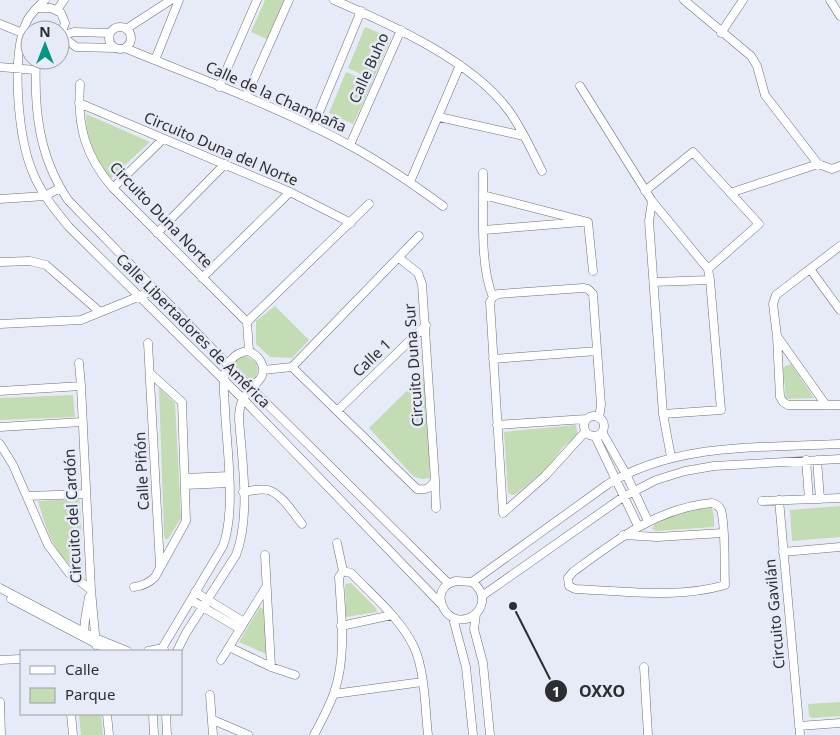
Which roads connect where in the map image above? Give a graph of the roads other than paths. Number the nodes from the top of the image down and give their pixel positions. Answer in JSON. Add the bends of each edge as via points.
{"nodes":[{"id":1,"x":45,"y":0,"type":"edge"},
{"id":2,"x":64,"y":0,"type":"edge"},
{"id":3,"x":171,"y":0,"type":"edge"},
{"id":4,"x":179,"y":0,"type":"edge"},
{"id":5,"x":257,"y":0,"type":"edge"},
{"id":6,"x":289,"y":0,"type":"edge"},
{"id":7,"x":334,"y":0,"type":"edge"},
{"id":8,"x":684,"y":0,"type":"edge"},
{"id":9,"x":743,"y":0,"type":"edge"},
{"id":10,"x":830,"y":0,"type":"edge"},
{"id":11,"x":38,"y":8,"type":"junction"},
{"id":12,"x":57,"y":10,"type":"junction"},
{"id":13,"x":361,"y":11,"type":"junction"},
{"id":14,"x":840,"y":16,"type":"edge"},
{"id":15,"x":28,"y":20,"type":"edge"},
{"id":16,"x":64,"y":20,"type":"edge"},
{"id":17,"x":0,"y":24,"type":"edge"},
{"id":18,"x":126,"y":29,"type":"junction"},
{"id":19,"x":401,"y":30,"type":"junction"},
{"id":20,"x":20,"y":32,"type":"edge"},
{"id":21,"x":721,"y":32,"type":"junction"},
{"id":22,"x":70,"y":33,"type":"edge"},
{"id":23,"x":110,"y":33,"type":"junction"},
{"id":24,"x":70,"y":43,"type":"edge"},
{"id":25,"x":114,"y":48,"type":"junction"},
{"id":26,"x":125,"y":48,"type":"junction"},
{"id":27,"x":155,"y":60,"type":"junction"},
{"id":28,"x":460,"y":65,"type":"junction"},
{"id":29,"x":20,"y":66,"type":"edge"},
{"id":30,"x":0,"y":68,"type":"edge"},
{"id":31,"x":19,"y":70,"type":"junction"},
{"id":32,"x":35,"y":70,"type":"edge"},
{"id":33,"x":80,"y":84,"type":"dead end"},
{"id":34,"x":219,"y":86,"type":"junction"},
{"id":35,"x":580,"y":86,"type":"dead end"},
{"id":36,"x":246,"y":97,"type":"junction"},
{"id":37,"x":79,"y":103,"type":"junction"},
{"id":38,"x":439,"y":117,"type":"junction"},
{"id":39,"x":313,"y":127,"type":"junction"},
{"id":40,"x":524,"y":136,"type":"junction"},
{"id":41,"x":163,"y":138,"type":"junction"},
{"id":42,"x":350,"y":145,"type":"junction"},
{"id":43,"x":225,"y":164,"type":"junction"},
{"id":44,"x":818,"y":164,"type":"junction"},
{"id":45,"x":840,"y":166,"type":"edge"},
{"id":46,"x":542,"y":171,"type":"dead end"},
{"id":47,"x":483,"y":173,"type":"dead end"},
{"id":48,"x":410,"y":182,"type":"junction"},
{"id":49,"x":60,"y":188,"type":"junction"},
{"id":50,"x":113,"y":188,"type":"junction"},
{"id":51,"x":645,"y":191,"type":"junction"},
{"id":52,"x":290,"y":192,"type":"junction"},
{"id":53,"x":730,"y":193,"type":"junction"},
{"id":54,"x":483,"y":195,"type":"junction"},
{"id":55,"x":45,"y":196,"type":"junction"},
{"id":56,"x":0,"y":199,"type":"edge"},
{"id":57,"x":652,"y":200,"type":"junction"},
{"id":58,"x":370,"y":204,"type":"dead end"},
{"id":59,"x":443,"y":206,"type":"dead end"},
{"id":60,"x":588,"y":222,"type":"junction"},
{"id":61,"x":351,"y":223,"type":"junction"},
{"id":62,"x":484,"y":230,"type":"junction"},
{"id":63,"x":158,"y":233,"type":"junction"},
{"id":64,"x":419,"y":236,"type":"dead end"},
{"id":65,"x":840,"y":246,"type":"edge"},
{"id":66,"x":399,"y":258,"type":"junction"},
{"id":67,"x":0,"y":262,"type":"edge"},
{"id":68,"x":708,"y":269,"type":"junction"},
{"id":69,"x":810,"y":269,"type":"junction"},
{"id":70,"x":593,"y":271,"type":"dead end"},
{"id":71,"x":202,"y":278,"type":"junction"},
{"id":72,"x":710,"y":280,"type":"junction"},
{"id":73,"x":654,"y":282,"type":"junction"},
{"id":74,"x":154,"y":290,"type":"junction"},
{"id":75,"x":139,"y":296,"type":"junction"},
{"id":76,"x":492,"y":297,"type":"junction"},
{"id":77,"x":840,"y":310,"type":"edge"},
{"id":78,"x":100,"y":312,"type":"junction"},
{"id":79,"x":247,"y":322,"type":"junction"},
{"id":80,"x":0,"y":324,"type":"edge"},
{"id":81,"x":426,"y":325,"type":"junction"},
{"id":82,"x":777,"y":336,"type":"junction"},
{"id":83,"x":148,"y":343,"type":"dead end"},
{"id":84,"x":249,"y":351,"type":"junction"},
{"id":85,"x":597,"y":351,"type":"junction"},
{"id":86,"x":493,"y":359,"type":"junction"},
{"id":87,"x":80,"y":364,"type":"dead end"},
{"id":88,"x":228,"y":364,"type":"junction"},
{"id":89,"x":292,"y":367,"type":"junction"},
{"id":90,"x":263,"y":370,"type":"junction"},
{"id":91,"x":151,"y":374,"type":"junction"},
{"id":92,"x":224,"y":380,"type":"junction"},
{"id":93,"x":81,"y":386,"type":"junction"},
{"id":94,"x":252,"y":388,"type":"junction"},
{"id":95,"x":0,"y":391,"type":"edge"},
{"id":96,"x":243,"y":398,"type":"junction"},
{"id":97,"x":826,"y":405,"type":"junction"},
{"id":98,"x":840,"y":405,"type":"edge"},
{"id":99,"x":337,"y":411,"type":"junction"},
{"id":100,"x":663,"y":414,"type":"junction"},
{"id":101,"x":599,"y":418,"type":"junction"},
{"id":102,"x":586,"y":419,"type":"junction"},
{"id":103,"x":82,"y":422,"type":"junction"},
{"id":104,"x":497,"y":425,"type":"junction"},
{"id":105,"x":0,"y":427,"type":"edge"},
{"id":106,"x":585,"y":432,"type":"junction"},
{"id":107,"x":602,"y":432,"type":"junction"},
{"id":108,"x":595,"y":436,"type":"junction"},
{"id":109,"x":0,"y":444,"type":"edge"},
{"id":110,"x":840,"y":444,"type":"edge"},
{"id":111,"x":671,"y":457,"type":"junction"},
{"id":112,"x":840,"y":459,"type":"edge"},
{"id":113,"x":806,"y":460,"type":"junction"},
{"id":114,"x":817,"y":460,"type":"junction"},
{"id":115,"x":242,"y":468,"type":"junction"},
{"id":116,"x":626,"y":474,"type":"junction"},
{"id":117,"x":229,"y":476,"type":"junction"},
{"id":118,"x":614,"y":480,"type":"junction"},
{"id":119,"x":434,"y":481,"type":"junction"},
{"id":120,"x":185,"y":482,"type":"junction"},
{"id":121,"x":634,"y":491,"type":"junction"},
{"id":122,"x":243,"y":492,"type":"junction"},
{"id":123,"x":86,"y":494,"type":"junction"},
{"id":124,"x":28,"y":496,"type":"junction"},
{"id":125,"x":623,"y":497,"type":"junction"},
{"id":126,"x":820,"y":498,"type":"junction"},
{"id":127,"x":840,"y":498,"type":"edge"},
{"id":128,"x":809,"y":499,"type":"junction"},
{"id":129,"x":779,"y":500,"type":"junction"},
{"id":130,"x":762,"y":501,"type":"dead end"},
{"id":131,"x":230,"y":502,"type":"junction"},
{"id":132,"x":244,"y":502,"type":"junction"},
{"id":133,"x":436,"y":508,"type":"dead end"},
{"id":134,"x":648,"y":521,"type":"junction"},
{"id":135,"x":302,"y":524,"type":"dead end"},
{"id":136,"x":638,"y":526,"type":"junction"},
{"id":137,"x":723,"y":533,"type":"junction"},
{"id":138,"x":623,"y":535,"type":"junction"},
{"id":139,"x":337,"y":543,"type":"dead end"},
{"id":140,"x":840,"y":547,"type":"edge"},
{"id":141,"x":783,"y":552,"type":"junction"},
{"id":142,"x":266,"y":556,"type":"dead end"},
{"id":143,"x":160,"y":566,"type":"junction"},
{"id":144,"x":343,"y":571,"type":"junction"},
{"id":145,"x":472,"y":582,"type":"junction"},
{"id":146,"x":448,"y":583,"type":"junction"},
{"id":147,"x":134,"y":587,"type":"dead end"},
{"id":148,"x":266,"y":587,"type":"junction"},
{"id":149,"x":0,"y":588,"type":"edge"},
{"id":150,"x":91,"y":590,"type":"junction"},
{"id":151,"x":196,"y":592,"type":"junction"},
{"id":152,"x":0,"y":593,"type":"edge"},
{"id":153,"x":482,"y":596,"type":"junction"},
{"id":154,"x":207,"y":599,"type":"junction"},
{"id":155,"x":191,"y":600,"type":"junction"},
{"id":156,"x":441,"y":604,"type":"junction"},
{"id":157,"x":202,"y":607,"type":"junction"},
{"id":158,"x":39,"y":611,"type":"junction"},
{"id":159,"x":476,"y":614,"type":"junction"},
{"id":160,"x":392,"y":615,"type":"junction"},
{"id":161,"x":454,"y":618,"type":"junction"},
{"id":162,"x":242,"y":626,"type":"junction"},
{"id":163,"x":341,"y":626,"type":"junction"},
{"id":164,"x":84,"y":635,"type":"junction"},
{"id":165,"x":95,"y":641,"type":"junction"},
{"id":166,"x":229,"y":647,"type":"junction"},
{"id":167,"x":108,"y":650,"type":"edge"},
{"id":168,"x":124,"y":650,"type":"edge"},
{"id":169,"x":163,"y":650,"type":"edge"},
{"id":170,"x":178,"y":650,"type":"edge"},
{"id":171,"x":20,"y":659,"type":"edge"},
{"id":172,"x":0,"y":660,"type":"edge"},
{"id":173,"x":222,"y":660,"type":"dead end"},
{"id":174,"x":271,"y":667,"type":"junction"},
{"id":175,"x":644,"y":668,"type":"dead end"},
{"id":176,"x":295,"y":676,"type":"dead end"},
{"id":177,"x":422,"y":682,"type":"junction"},
{"id":178,"x":334,"y":694,"type":"junction"},
{"id":179,"x":210,"y":695,"type":"dead end"},
{"id":180,"x":0,"y":702,"type":"edge"},
{"id":181,"x":71,"y":715,"type":"edge"},
{"id":182,"x":107,"y":715,"type":"edge"},
{"id":183,"x":153,"y":715,"type":"edge"},
{"id":184,"x":166,"y":715,"type":"edge"},
{"id":185,"x":213,"y":720,"type":"junction"},
{"id":186,"x":840,"y":723,"type":"edge"},
{"id":187,"x":799,"y":726,"type":"junction"},
{"id":188,"x":1,"y":735,"type":"edge"},
{"id":189,"x":73,"y":735,"type":"edge"},
{"id":190,"x":109,"y":735,"type":"edge"},
{"id":191,"x":154,"y":735,"type":"edge"},
{"id":192,"x":167,"y":735,"type":"edge"},
{"id":193,"x":213,"y":735,"type":"edge"},
{"id":194,"x":248,"y":735,"type":"edge"},
{"id":195,"x":314,"y":735,"type":"edge"},
{"id":196,"x":428,"y":735,"type":"edge"},
{"id":197,"x":472,"y":735,"type":"edge"},
{"id":198,"x":490,"y":735,"type":"edge"},
{"id":199,"x":648,"y":735,"type":"edge"},
{"id":200,"x":800,"y":735,"type":"edge"}],
"edges":[{"from":1,"to":11,"type":"street"},
{"from":2,"to":12,"type":"street"},
{"from":3,"to":18,"type":"street"},
{"from":4,"to":27,"type":"street"},
{"from":5,"to":34,"type":"street"},
{"from":6,"to":36,"type":"street"},
{"from":7,"to":13,"type":"street"},
{"from":8,"to":21,"type":"street"},
{"from":9,"to":21,"type":"street"},
{"from":10,"to":14,"type":"street"},
{"from":11,"to":12,"type":"street"},
{"from":11,"to":15,"type":"street"},
{"from":12,"to":16,"type":"street"},
{"from":13,"to":19,"type":"street"},
{"from":13,"to":39,"type":"street"},
{"from":17,"to":20,"type":"street"},
{"from":18,"to":23,"type":"street","via":[[118,27]]},
{"from":18,"to":26,"type":"street","via":[[131,39]]},
{"from":19,"to":28,"type":"street"},
{"from":19,"to":42,"type":"street","name":"Calle Buho"},
{"from":21,"to":44,"type":"street","via":[[751,56],[765,95]]},
{"from":22,"to":23,"type":"street"},
{"from":23,"to":25,"type":"street","via":[[109,41]]},
{"from":24,"to":25,"type":"street","via":[[76,47]]},
{"from":25,"to":26,"type":"street"},
{"from":26,"to":27,"type":"street","name":"Calle de la Champaña"},
{"from":27,"to":34,"type":"street","name":"Calle de la Champaña"},
{"from":28,"to":38,"type":"street"},
{"from":28,"to":40,"type":"street","via":[[496,95],[510,111]]},
{"from":29,"to":31,"type":"street","name":"Calle Libertadores de América"},
{"from":30,"to":31,"type":"street"},
{"from":31,"to":55,"type":"street","name":"Calle Libertadores de América","via":[[23,139],[33,174]]},
{"from":32,"to":49,"type":"street","name":"Calle Libertadores de América","via":[[40,135]]},
{"from":33,"to":37,"type":"street","name":"Circuito Duna Norte"},
{"from":34,"to":36,"type":"street","name":"Calle de la Champaña"},
{"from":35,"to":51,"type":"street"},
{"from":36,"to":39,"type":"street","name":"Calle de la Champaña"},
{"from":37,"to":41,"type":"street","name":"Circuito Duna del Norte"},
{"from":37,"to":50,"type":"street","name":"Circuito Duna Norte","via":[[87,149]]},
{"from":38,"to":40,"type":"street"},
{"from":38,"to":48,"type":"street"},
{"from":39,"to":42,"type":"street","name":"Calle de la Champaña"},
{"from":40,"to":46,"type":"street"},
{"from":41,"to":43,"type":"street","name":"Circuito Duna del Norte"},
{"from":41,"to":50,"type":"street"},
{"from":42,"to":48,"type":"street","name":"Calle de la Champaña"},
{"from":43,"to":52,"type":"street","name":"Circuito Duna del Norte"},
{"from":43,"to":63,"type":"street"},
{"from":44,"to":45,"type":"street","via":[[832,169]]},
{"from":44,"to":53,"type":"street"},
{"from":47,"to":54,"type":"street"},
{"from":48,"to":59,"type":"street","name":"Calle de la Champaña"},
{"from":49,"to":55,"type":"street"},
{"from":49,"to":74,"type":"street","name":"Calle Libertadores de América"},
{"from":50,"to":63,"type":"street","name":"Circuito Duna Norte"},
{"from":51,"to":53,"type":"street","via":[[693,152]]},
{"from":51,"to":57,"type":"street"},
{"from":52,"to":61,"type":"street","name":"Circuito Duna del Norte"},
{"from":52,"to":71,"type":"street"},
{"from":53,"to":68,"type":"street","via":[[759,224]]},
{"from":54,"to":60,"type":"street"},
{"from":54,"to":62,"type":"street"},
{"from":55,"to":56,"type":"street"},
{"from":55,"to":75,"type":"street","name":"Calle Libertadores de América","via":[[69,226]]},
{"from":57,"to":68,"type":"street"},
{"from":57,"to":73,"type":"street","via":[[649,221]]},
{"from":58,"to":61,"type":"street"},
{"from":60,"to":62,"type":"street"},
{"from":60,"to":70,"type":"street"},
{"from":61,"to":79,"type":"street"},
{"from":62,"to":76,"type":"street","via":[[484,265]]},
{"from":63,"to":71,"type":"street","name":"Circuito Duna Norte"},
{"from":64,"to":66,"type":"street"},
{"from":65,"to":69,"type":"street"},
{"from":66,"to":81,"type":"street","name":"Circuito Duna Sur","via":[[421,278]]},
{"from":66,"to":89,"type":"street"},
{"from":67,"to":78,"type":"street","via":[[30,261],[46,265]]},
{"from":68,"to":72,"type":"street"},
{"from":69,"to":77,"type":"street"},
{"from":69,"to":82,"type":"street","via":[[774,298]]},
{"from":71,"to":79,"type":"street","name":"Circuito Duna Norte"},
{"from":72,"to":73,"type":"street"},
{"from":72,"to":100,"type":"street","via":[[721,410]]},
{"from":73,"to":100,"type":"street"},
{"from":74,"to":75,"type":"street"},
{"from":74,"to":88,"type":"street","name":"Calle Libertadores de América"},
{"from":75,"to":78,"type":"street"},
{"from":75,"to":92,"type":"street","name":"Calle Libertadores de América"},
{"from":76,"to":85,"type":"street","via":[[588,289],[593,294]]},
{"from":76,"to":86,"type":"street"},
{"from":78,"to":80,"type":"street","via":[[81,320]]},
{"from":79,"to":84,"type":"street"},
{"from":81,"to":99,"type":"street","name":"Calle 1"},
{"from":81,"to":119,"type":"street","name":"Circuito Duna Sur"},
{"from":82,"to":97,"type":"street"},
{"from":82,"to":97,"type":"street","via":[[780,397],[783,402],[788,405]]},
{"from":83,"to":91,"type":"street","name":"Calle Piñón"},
{"from":84,"to":88,"type":"street","via":[[238,353]]},
{"from":84,"to":90,"type":"street","via":[[259,358]]},
{"from":85,"to":86,"type":"street"},
{"from":85,"to":101,"type":"street"},
{"from":86,"to":104,"type":"street"},
{"from":87,"to":93,"type":"street","name":"Circuito del Cardón"},
{"from":88,"to":92,"type":"street"},
{"from":88,"to":94,"type":"street","name":"Calle Libertadores de América"},
{"from":89,"to":90,"type":"street"},
{"from":89,"to":99,"type":"street"},
{"from":90,"to":94,"type":"street","via":[[263,376]]},
{"from":91,"to":120,"type":"street","via":[[182,402]]},
{"from":91,"to":143,"type":"street","name":"Calle Piñón"},
{"from":92,"to":96,"type":"street","name":"Calle Libertadores de América"},
{"from":92,"to":117,"type":"street"},
{"from":93,"to":95,"type":"street"},
{"from":93,"to":103,"type":"street","name":"Circuito del Cardón"},
{"from":94,"to":96,"type":"street"},
{"from":94,"to":146,"type":"street","name":"Calle Libertadores de América"},
{"from":96,"to":115,"type":"street","via":[[239,419]]},
{"from":96,"to":156,"type":"street","name":"Calle Libertadores de América"},
{"from":97,"to":98,"type":"street"},
{"from":99,"to":119,"type":"street","via":[[417,489],[430,488]]},
{"from":100,"to":111,"type":"street"},
{"from":101,"to":102,"type":"street","via":[[592,416]]},
{"from":101,"to":107,"type":"street","via":[[603,424]]},
{"from":102,"to":104,"type":"street"},
{"from":102,"to":106,"type":"street"},
{"from":103,"to":105,"type":"street"},
{"from":103,"to":123,"type":"street","name":"Circuito del Cardón"},
{"from":104,"to":106,"type":"street","via":[[503,513],[545,476]]},
{"from":106,"to":108,"type":"street"},
{"from":107,"to":108,"type":"street"},
{"from":107,"to":116,"type":"street"},
{"from":108,"to":118,"type":"street"},
{"from":109,"to":124,"type":"street","name":"Circuito del Cardón"},
{"from":110,"to":111,"type":"street","via":[[725,450]]},
{"from":111,"to":116,"type":"street"},
{"from":112,"to":114,"type":"street"},
{"from":113,"to":114,"type":"street"},
{"from":113,"to":121,"type":"street","via":[[685,471]]},
{"from":113,"to":128,"type":"street"},
{"from":114,"to":126,"type":"street"},
{"from":115,"to":117,"type":"street"},
{"from":115,"to":122,"type":"street"},
{"from":116,"to":118,"type":"street"},
{"from":116,"to":121,"type":"street"},
{"from":117,"to":120,"type":"street"},
{"from":117,"to":131,"type":"street"},
{"from":118,"to":125,"type":"street"},
{"from":118,"to":145,"type":"street"},
{"from":119,"to":133,"type":"street","name":"Circuito Duna Sur"},
{"from":120,"to":143,"type":"street","via":[[186,521]]},
{"from":121,"to":125,"type":"street"},
{"from":121,"to":134,"type":"street"},
{"from":122,"to":132,"type":"street"},
{"from":122,"to":135,"type":"street","via":[[262,489],[278,495]]},
{"from":123,"to":124,"type":"street"},
{"from":123,"to":150,"type":"street","name":"Circuito del Cardón"},
{"from":124,"to":150,"type":"street","name":"Circuito del Cardón","via":[[48,545],[60,563]]},
{"from":125,"to":136,"type":"street"},
{"from":125,"to":153,"type":"street"},
{"from":126,"to":127,"type":"street"},
{"from":126,"to":128,"type":"street"},
{"from":128,"to":129,"type":"street"},
{"from":129,"to":130,"type":"street"},
{"from":129,"to":141,"type":"street","name":"Circuito Gavilán"},
{"from":131,"to":132,"type":"street"},
{"from":131,"to":151,"type":"street","via":[[227,536]]},
{"from":132,"to":154,"type":"street","via":[[241,541],[236,555]]},
{"from":134,"to":136,"type":"street"},
{"from":134,"to":137,"type":"street","via":[[695,504],[712,503],[721,510]]},
{"from":136,"to":138,"type":"street"},
{"from":137,"to":138,"type":"street"},
{"from":137,"to":138,"type":"street","via":[[725,585],[674,593],[575,589],[569,586],[568,578],[573,572]]},
{"from":139,"to":144,"type":"street"},
{"from":140,"to":141,"type":"street"},
{"from":141,"to":187,"type":"street","name":"Circuito Gavilán"},
{"from":142,"to":148,"type":"street"},
{"from":143,"to":147,"type":"street","via":[[150,582]]},
{"from":144,"to":160,"type":"street","via":[[351,573]]},
{"from":144,"to":163,"type":"street","via":[[339,576]]},
{"from":145,"to":146,"type":"street"},
{"from":145,"to":153,"type":"street"},
{"from":146,"to":156,"type":"street","via":[[442,592]]},
{"from":148,"to":162,"type":"street"},
{"from":148,"to":174,"type":"street"},
{"from":149,"to":158,"type":"street"},
{"from":150,"to":164,"type":"street"},
{"from":150,"to":165,"type":"street"},
{"from":151,"to":154,"type":"street"},
{"from":151,"to":155,"type":"street"},
{"from":152,"to":158,"type":"street"},
{"from":153,"to":159,"type":"street"},
{"from":154,"to":157,"type":"street"},
{"from":154,"to":162,"type":"street"},
{"from":155,"to":157,"type":"street"},
{"from":155,"to":169,"type":"street"},
{"from":156,"to":161,"type":"street"},
{"from":157,"to":162,"type":"street"},
{"from":157,"to":170,"type":"street"},
{"from":158,"to":164,"type":"street"},
{"from":159,"to":161,"type":"street","via":[[463,620]]},
{"from":159,"to":198,"type":"street","via":[[474,629],[483,663]]},
{"from":160,"to":163,"type":"street"},
{"from":160,"to":177,"type":"street","via":[[414,648]]},
{"from":161,"to":197,"type":"street","via":[[466,667]]},
{"from":162,"to":166,"type":"street"},
{"from":163,"to":178,"type":"street","via":[[341,658]]},
{"from":164,"to":165,"type":"street"},
{"from":165,"to":167,"type":"street"},
{"from":165,"to":168,"type":"street"},
{"from":166,"to":173,"type":"street"},
{"from":166,"to":174,"type":"street"},
{"from":171,"to":172,"type":"street"},
{"from":174,"to":176,"type":"street"},
{"from":175,"to":199,"type":"street"},
{"from":177,"to":178,"type":"street"},
{"from":177,"to":196,"type":"street"},
{"from":178,"to":195,"type":"street"},
{"from":179,"to":185,"type":"street"},
{"from":180,"to":188,"type":"street"},
{"from":181,"to":189,"type":"street"},
{"from":182,"to":190,"type":"street"},
{"from":183,"to":191,"type":"street"},
{"from":184,"to":192,"type":"street"},
{"from":185,"to":193,"type":"street"},
{"from":185,"to":194,"type":"street"},
{"from":186,"to":187,"type":"street"},
{"from":187,"to":200,"type":"street","name":"Circuito Gavilán"}]}
